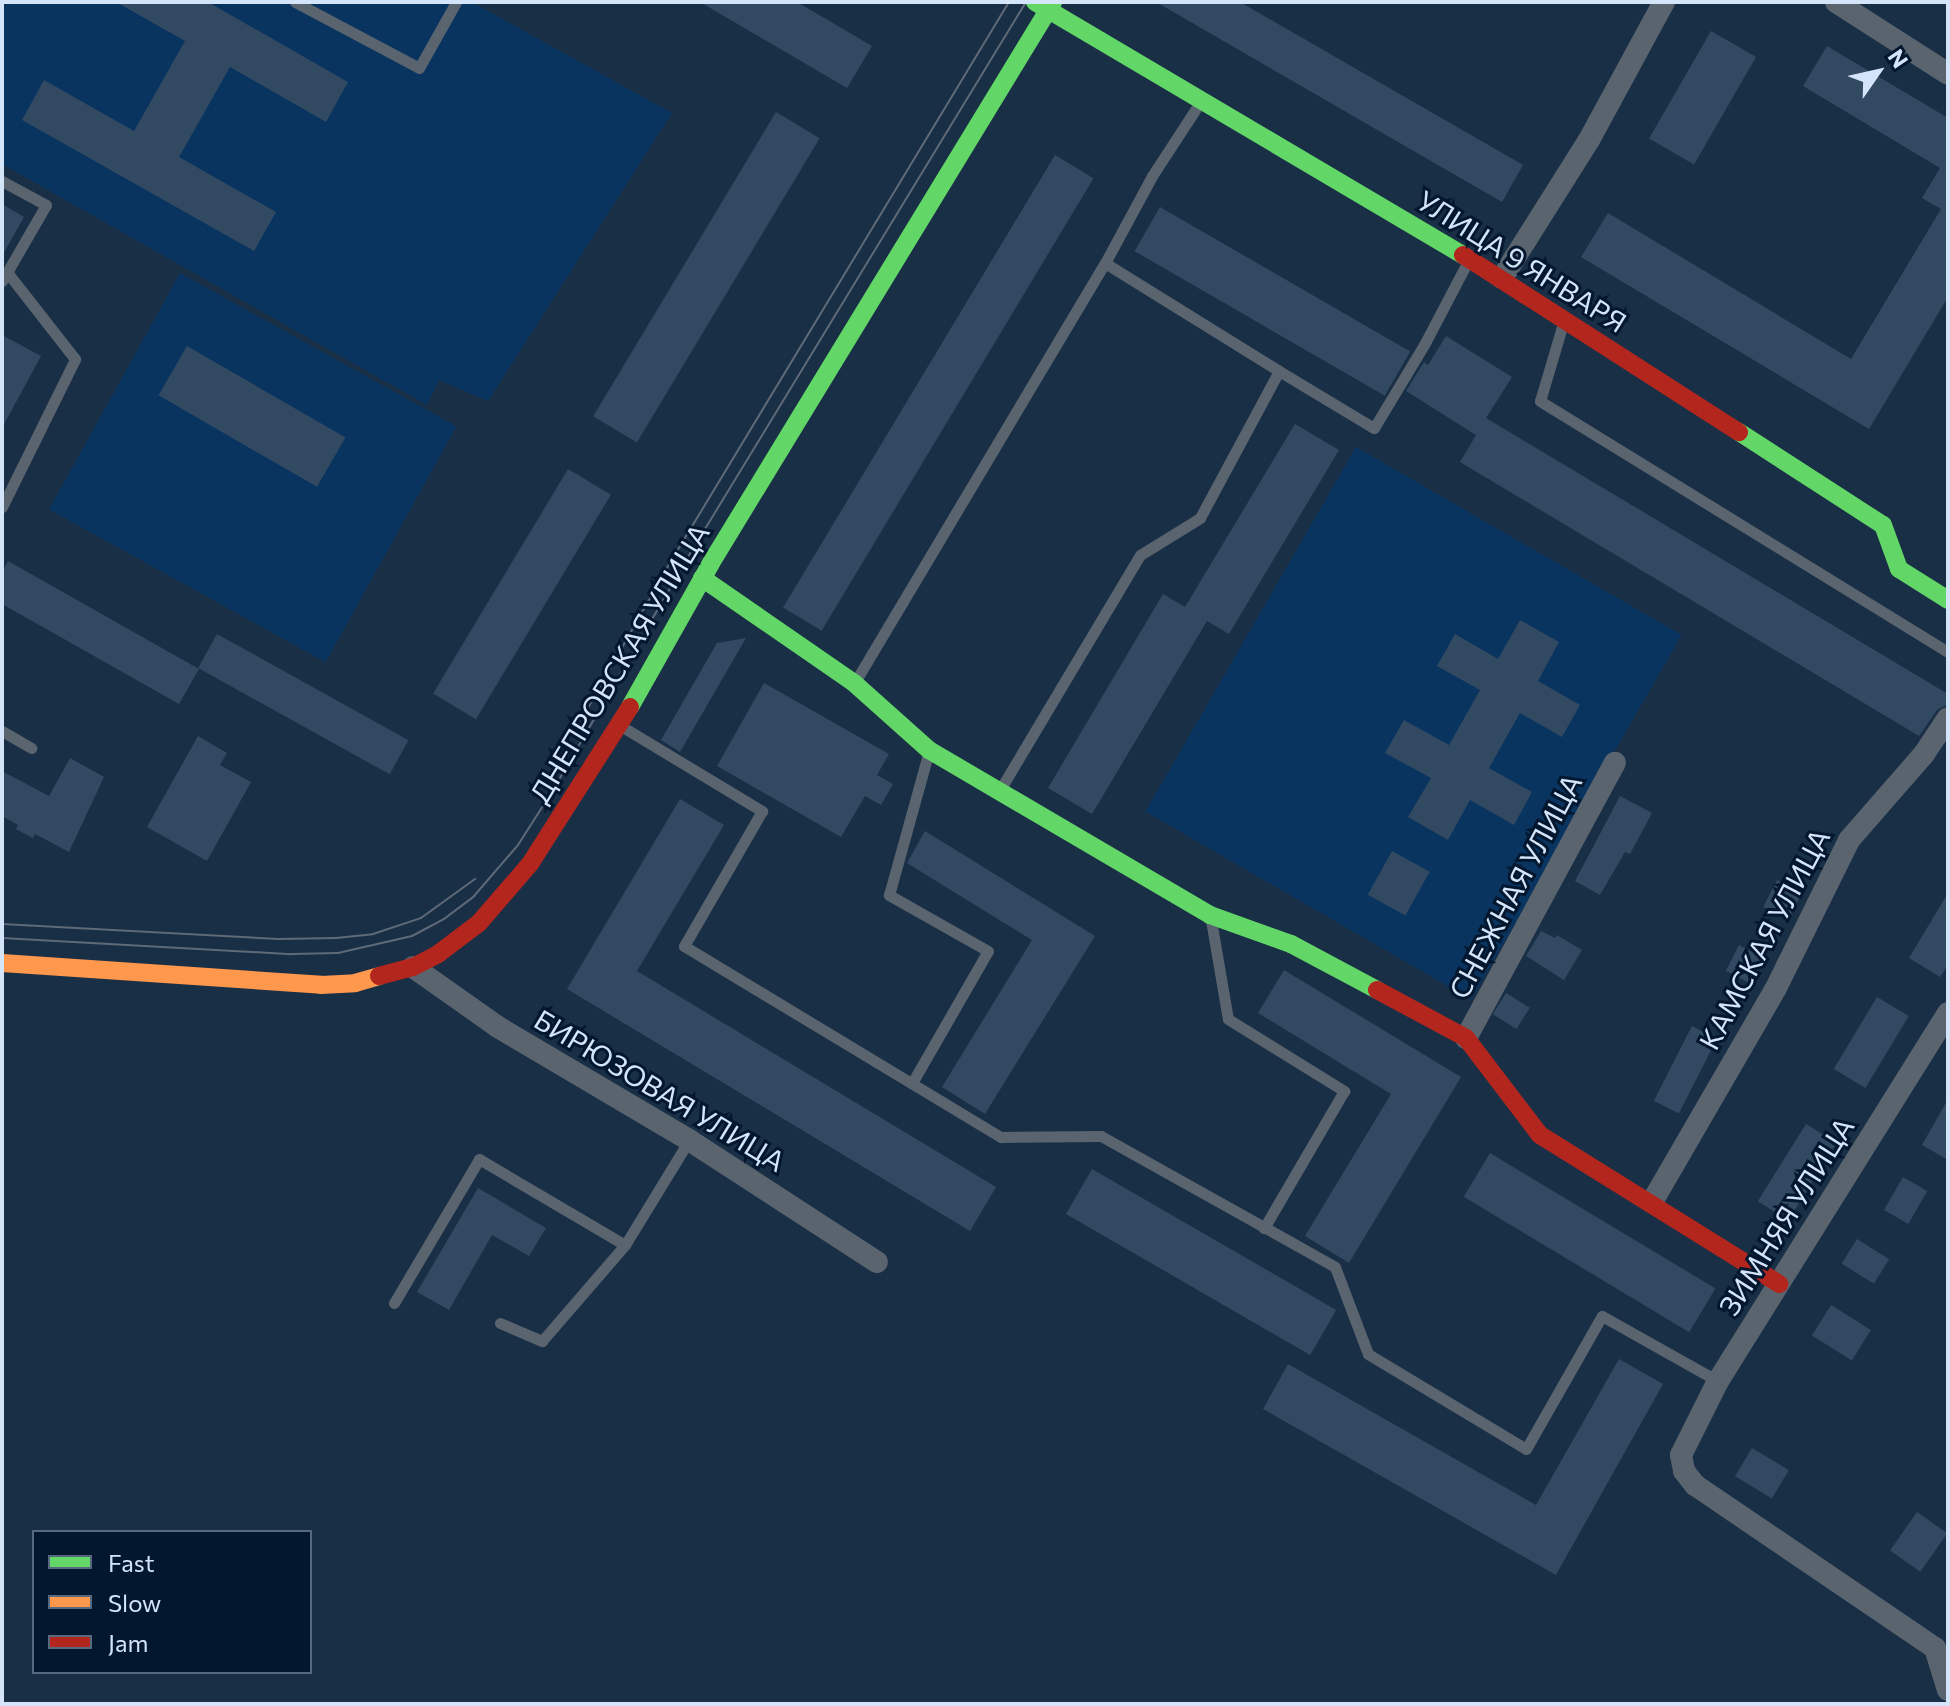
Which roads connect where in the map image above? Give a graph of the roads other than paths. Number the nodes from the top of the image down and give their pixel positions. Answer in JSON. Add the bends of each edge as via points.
{"nodes":[{"id":1,"x":295,"y":2,"type":"edge"},
{"id":2,"x":456,"y":2,"type":"edge"},
{"id":3,"x":1664,"y":2,"type":"edge"},
{"id":4,"x":1836,"y":2,"type":"edge"},
{"id":5,"x":1046,"y":5,"type":"edge"},
{"id":6,"x":1948,"y":74,"type":"edge"},
{"id":7,"x":1202,"y":100,"type":"junction"},
{"id":8,"x":2,"y":181,"type":"edge"},
{"id":9,"x":1469,"y":258,"type":"junction"},
{"id":10,"x":1105,"y":263,"type":"junction"},
{"id":11,"x":4,"y":276,"type":"edge"},
{"id":12,"x":1502,"y":278,"type":"junction"},
{"id":13,"x":1564,"y":320,"type":"junction"},
{"id":14,"x":1279,"y":371,"type":"junction"},
{"id":15,"x":2,"y":507,"type":"edge"},
{"id":16,"x":702,"y":578,"type":"junction"},
{"id":17,"x":1948,"y":600,"type":"edge"},
{"id":18,"x":1948,"y":652,"type":"edge"},
{"id":19,"x":854,"y":683,"type":"junction"},
{"id":20,"x":1948,"y":718,"type":"edge"},
{"id":21,"x":620,"y":725,"type":"junction"},
{"id":22,"x":2,"y":731,"type":"edge"},
{"id":23,"x":31,"y":748,"type":"dead end"},
{"id":24,"x":929,"y":750,"type":"junction"},
{"id":25,"x":1615,"y":763,"type":"dead end"},
{"id":26,"x":1000,"y":791,"type":"junction"},
{"id":27,"x":1210,"y":915,"type":"junction"},
{"id":28,"x":2,"y":963,"type":"edge"},
{"id":29,"x":413,"y":967,"type":"junction"},
{"id":30,"x":1948,"y":1013,"type":"edge"},
{"id":31,"x":1466,"y":1038,"type":"junction"},
{"id":32,"x":912,"y":1083,"type":"junction"},
{"id":33,"x":689,"y":1140,"type":"junction"},
{"id":34,"x":1652,"y":1202,"type":"junction"},
{"id":35,"x":1264,"y":1228,"type":"junction"},
{"id":36,"x":625,"y":1245,"type":"junction"},
{"id":37,"x":877,"y":1262,"type":"dead end"},
{"id":38,"x":1779,"y":1284,"type":"junction"},
{"id":39,"x":394,"y":1303,"type":"dead end"},
{"id":40,"x":500,"y":1323,"type":"dead end"},
{"id":41,"x":1718,"y":1381,"type":"junction"},
{"id":42,"x":1942,"y":1645,"type":"edge"},
{"id":43,"x":1948,"y":1690,"type":"edge"}],
"edges":[{"from":1,"to":2,"type":"lane","via":[[419,68]]},
{"from":3,"to":12,"type":"street","via":[[1589,140]]},
{"from":4,"to":6,"type":"street"},
{"from":5,"to":7,"type":"street","name":"УЛИЦА 9 ЯНВАРЯ"},
{"from":5,"to":16,"type":"street","name":"ДНЕПРОВСКАЯ УЛИЦА"},
{"from":7,"to":9,"type":"street","name":"УЛИЦА 9 ЯНВАРЯ"},
{"from":7,"to":10,"type":"lane","via":[[1152,176]]},
{"from":8,"to":11,"type":"lane","via":[[46,205]]},
{"from":9,"to":12,"type":"street","name":"УЛИЦА 9 ЯНВАРЯ"},
{"from":9,"to":14,"type":"lane","via":[[1374,428]]},
{"from":10,"to":14,"type":"lane"},
{"from":10,"to":19,"type":"lane"},
{"from":11,"to":15,"type":"lane","via":[[75,359]]},
{"from":12,"to":13,"type":"street","name":"УЛИЦА 9 ЯНВАРЯ"},
{"from":13,"to":17,"type":"street","name":"УЛИЦА 9 ЯНВАРЯ","via":[[1883,525],[1899,569]]},
{"from":13,"to":18,"type":"lane","via":[[1540,401]]},
{"from":14,"to":26,"type":"lane","via":[[1200,518],[1140,555]]},
{"from":16,"to":19,"type":"street"},
{"from":16,"to":21,"type":"street","name":"ДНЕПРОВСКАЯ УЛИЦА"},
{"from":19,"to":24,"type":"street"},
{"from":20,"to":34,"type":"street","name":"КАМСКАЯ УЛИЦА","via":[[1924,754],[1849,840],[1776,988]]},
{"from":21,"to":29,"type":"street","name":"ДНЕПРОВСКАЯ УЛИЦА","via":[[498,905],[459,940]]},
{"from":21,"to":32,"type":"lane","via":[[762,811],[684,946]]},
{"from":22,"to":23,"type":"lane"},
{"from":24,"to":26,"type":"street"},
{"from":24,"to":32,"type":"lane","via":[[889,895],[988,951]]},
{"from":25,"to":31,"type":"street","name":"СНЕЖНАЯ УЛИЦА"},
{"from":26,"to":27,"type":"street"},
{"from":27,"to":31,"type":"street","via":[[1291,944]]},
{"from":27,"to":35,"type":"lane","via":[[1228,1019],[1344,1091]]},
{"from":28,"to":29,"type":"street","name":"ДНЕПРОВСКАЯ УЛИЦА","via":[[321,985],[383,978]]},
{"from":29,"to":33,"type":"street","name":"БИРЮЗОВАЯ УЛИЦА","via":[[498,1027]]},
{"from":30,"to":38,"type":"street","name":"ЗИМНЯЯ УЛИЦА"},
{"from":31,"to":34,"type":"street","via":[[1540,1135]]},
{"from":32,"to":35,"type":"lane","via":[[1001,1137],[1101,1136]]},
{"from":33,"to":36,"type":"lane"},
{"from":33,"to":37,"type":"street","name":"БИРЮЗОВАЯ УЛИЦА"},
{"from":34,"to":38,"type":"street"},
{"from":35,"to":41,"type":"lane","via":[[1335,1267],[1368,1354],[1526,1449],[1602,1316]]},
{"from":36,"to":39,"type":"lane","via":[[479,1159]]},
{"from":36,"to":40,"type":"lane","via":[[542,1341]]},
{"from":38,"to":41,"type":"street","name":"ЗИМНЯЯ УЛИЦА"},
{"from":41,"to":42,"type":"street","name":"ЗИМНЯЯ УЛИЦА","via":[[1681,1455],[1684,1471],[1695,1485]]},
{"from":42,"to":43,"type":"street"}]}
